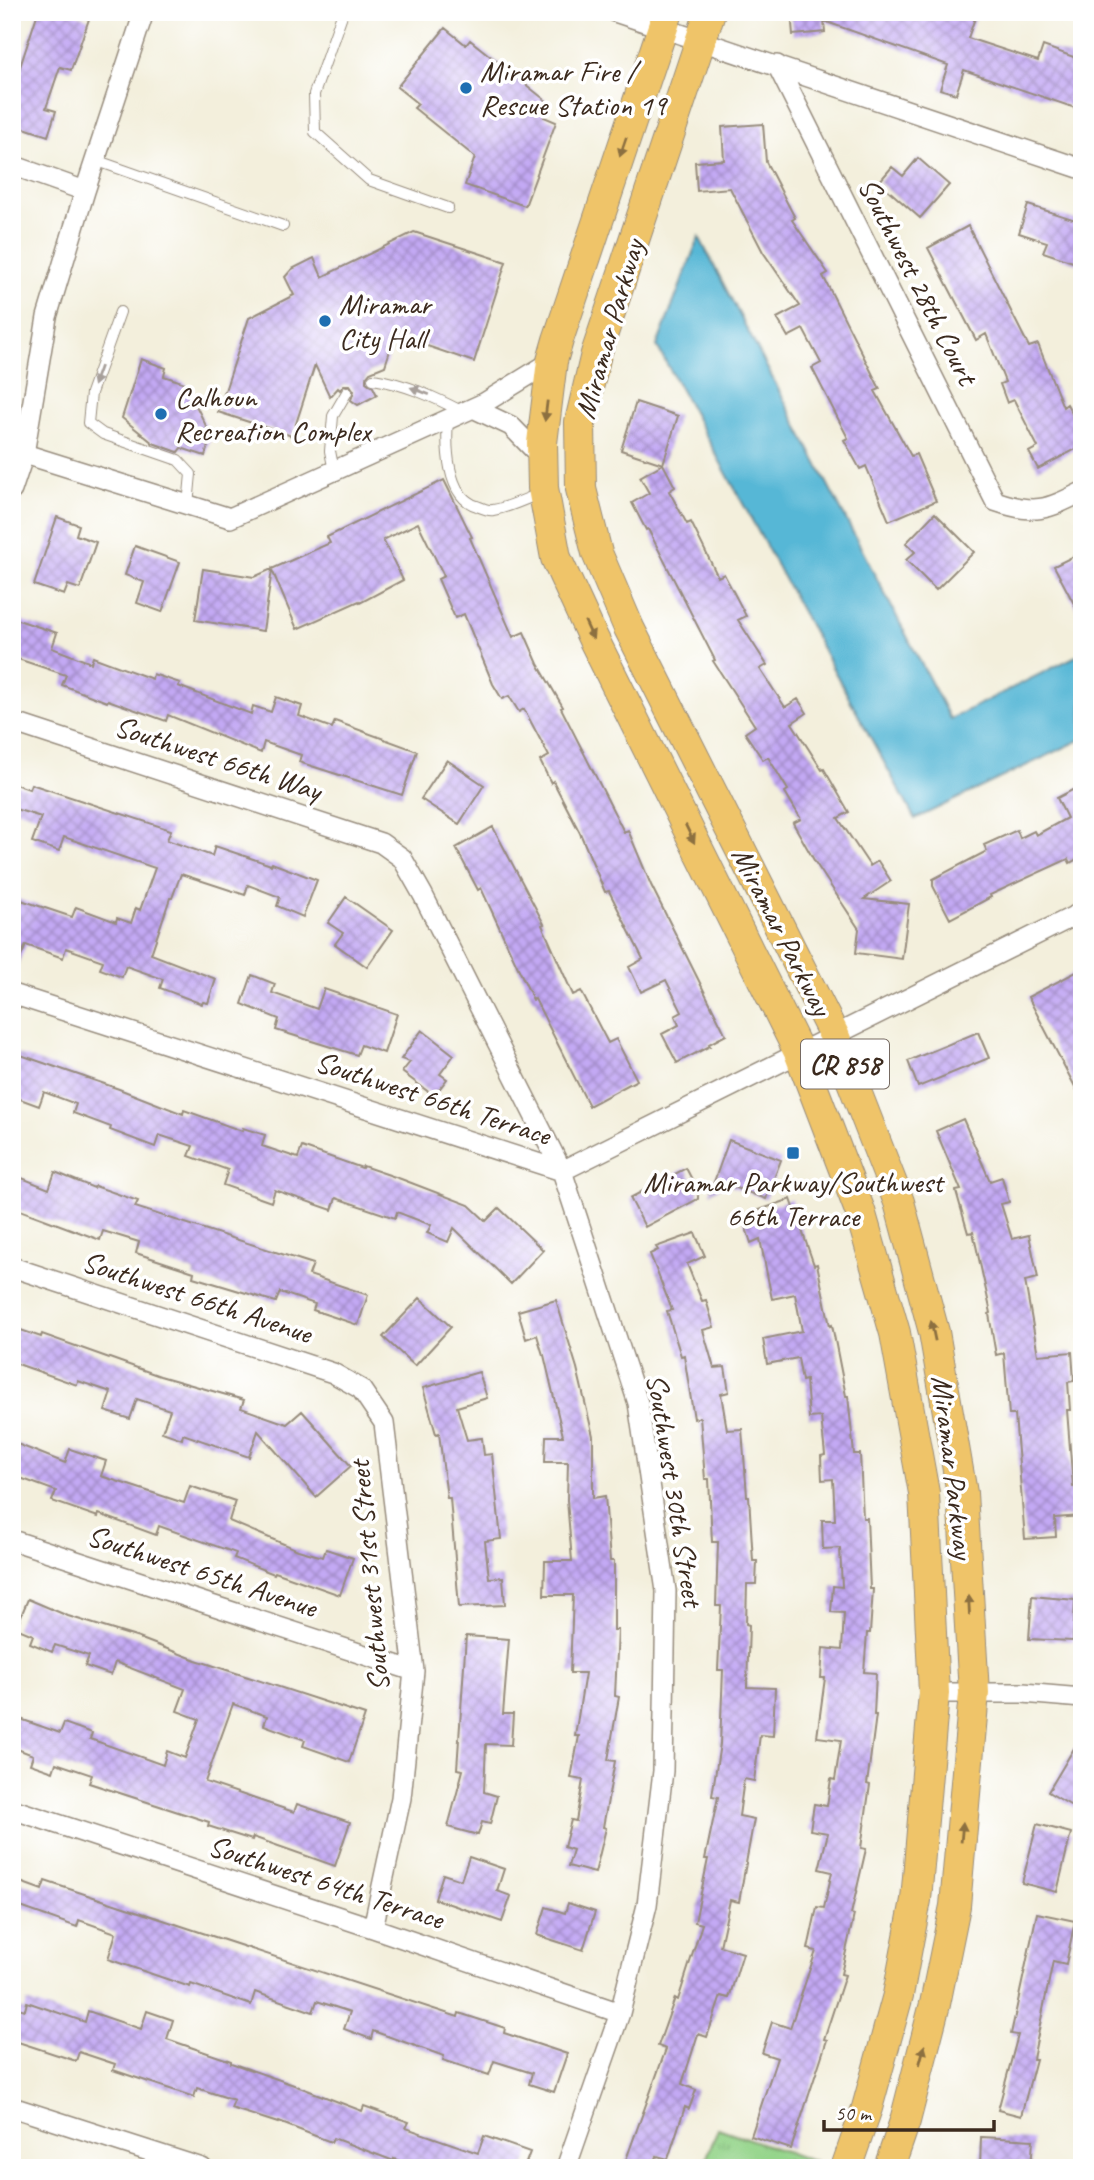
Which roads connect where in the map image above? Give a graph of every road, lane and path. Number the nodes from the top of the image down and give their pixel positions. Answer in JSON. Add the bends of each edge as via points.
{"nodes":[{"id":1,"x":144,"y":12,"type":"edge"},
{"id":2,"x":343,"y":12,"type":"edge"},
{"id":3,"x":615,"y":12,"type":"edge"},
{"id":4,"x":710,"y":12,"type":"edge"},
{"id":5,"x":665,"y":20,"type":"edge"},
{"id":6,"x":701,"y":40,"type":"junction"},
{"id":7,"x":777,"y":65,"type":"junction"},
{"id":8,"x":95,"y":160,"type":"junction"},
{"id":9,"x":12,"y":165,"type":"edge"},
{"id":10,"x":1082,"y":169,"type":"edge"},
{"id":11,"x":85,"y":191,"type":"junction"},
{"id":12,"x":448,"y":208,"type":"dead end"},
{"id":13,"x":283,"y":226,"type":"dead end"},
{"id":14,"x":120,"y":312,"type":"dead end"},
{"id":15,"x":552,"y":361,"type":"junction"},
{"id":16,"x":373,"y":379,"type":"dead end"},
{"id":17,"x":347,"y":393,"type":"dead end"},
{"id":18,"x":461,"y":413,"type":"junction"},
{"id":19,"x":18,"y":452,"type":"edge"},
{"id":20,"x":542,"y":458,"type":"junction"},
{"id":21,"x":334,"y":472,"type":"junction"},
{"id":22,"x":12,"y":491,"type":"edge"},
{"id":23,"x":1082,"y":492,"type":"edge"},
{"id":24,"x":543,"y":493,"type":"junction"},
{"id":25,"x":188,"y":505,"type":"junction"},
{"id":26,"x":12,"y":722,"type":"edge"},
{"id":27,"x":402,"y":858,"type":"joint"},
{"id":28,"x":1082,"y":912,"type":"edge"},
{"id":29,"x":12,"y":993,"type":"edge"},
{"id":30,"x":834,"y":1035,"type":"junction"},
{"id":31,"x":799,"y":1052,"type":"junction"},
{"id":32,"x":562,"y":1171,"type":"junction"},
{"id":33,"x":12,"y":1267,"type":"edge"},
{"id":34,"x":361,"y":1389,"type":"joint"},
{"id":35,"x":12,"y":1540,"type":"edge"},
{"id":36,"x":414,"y":1671,"type":"junction"},
{"id":37,"x":934,"y":1693,"type":"junction"},
{"id":38,"x":974,"y":1693,"type":"junction"},
{"id":39,"x":1082,"y":1698,"type":"edge"},
{"id":40,"x":12,"y":1809,"type":"edge"},
{"id":41,"x":373,"y":1928,"type":"junction"},
{"id":42,"x":620,"y":2013,"type":"junction"},
{"id":43,"x":12,"y":2107,"type":"edge"},
{"id":44,"x":202,"y":2168,"type":"edge"},
{"id":45,"x":566,"y":2168,"type":"edge"},
{"id":46,"x":846,"y":2168,"type":"edge"},
{"id":47,"x":889,"y":2168,"type":"edge"}],
"edges":[{"from":1,"to":8,"type":"street"},
{"from":2,"to":12,"type":"lane","via":[[314,94],[315,132],[369,180]]},
{"from":3,"to":5,"type":"street"},
{"from":4,"to":6,"type":"main road","name":"Miramar Parkway","number":"CR 858"},
{"from":5,"to":6,"type":"street"},
{"from":5,"to":15,"type":"main road","name":"Miramar Parkway","number":"CR 858","one_way":true},
{"from":6,"to":7,"type":"street"},
{"from":6,"to":30,"type":"main road","name":"Miramar Parkway","number":"CR 858","via":[[596,354],[580,422],[581,489],[597,553],[629,628]]},
{"from":7,"to":10,"type":"street"},
{"from":7,"to":23,"type":"street","name":"Southwest 28th Court","via":[[995,501],[1019,510],[1048,509]]},
{"from":8,"to":11,"type":"street"},
{"from":8,"to":13,"type":"lane"},
{"from":9,"to":11,"type":"street"},
{"from":11,"to":19,"type":"street","via":[[47,317]]},
{"from":14,"to":25,"type":"lane","one_way":true,"via":[[91,393],[88,423],[103,434],[178,460],[191,474]]},
{"from":15,"to":18,"type":"street"},
{"from":15,"to":20,"type":"main road","name":"Miramar Parkway","number":"CR 858","one_way":true},
{"from":18,"to":16,"type":"lane","one_way":true,"via":[[397,382]]},
{"from":17,"to":21,"type":"lane","via":[[333,416],[330,451]]},
{"from":18,"to":20,"type":"street","via":[[511,426]]},
{"from":18,"to":21,"type":"street"},
{"from":18,"to":24,"type":"lane","via":[[446,443],[447,459],[455,485],[470,504],[491,510]]},
{"from":19,"to":22,"type":"street"},
{"from":19,"to":25,"type":"street"},
{"from":20,"to":24,"type":"main road","name":"Miramar Parkway","number":"CR 858"},
{"from":21,"to":25,"type":"street","via":[[229,519]]},
{"from":24,"to":31,"type":"main road","name":"Miramar Parkway","number":"CR 858","one_way":true,"via":[[561,569]]},
{"from":26,"to":27,"type":"street","name":"Southwest 66th Way","via":[[381,843]]},
{"from":27,"to":32,"type":"street","name":"Southwest 30th Street"},
{"from":28,"to":30,"type":"street","name":"Southwest 66th Terrace"},
{"from":29,"to":32,"type":"street","name":"Southwest 66th Terrace"},
{"from":30,"to":31,"type":"street","name":"Southwest 66th Terrace"},
{"from":38,"to":30,"type":"main road","name":"Miramar Parkway","number":"CR 858","one_way":true,"via":[[962,1493],[934,1332],[900,1202]]},
{"from":31,"to":32,"type":"street","name":"Southwest 66th Terrace"},
{"from":31,"to":37,"type":"main road","name":"Miramar Parkway","number":"CR 858","via":[[860,1211],[895,1334],[924,1493]]},
{"from":32,"to":42,"type":"street","name":"Southwest 30th Street","via":[[638,1403],[666,1591],[663,1771],[646,1905]]},
{"from":33,"to":34,"type":"street","name":"Southwest 66th Avenue","via":[[333,1373]]},
{"from":34,"to":36,"type":"street","name":"Southwest 31st Street","via":[[384,1423]]},
{"from":35,"to":36,"type":"street","name":"Southwest 65th Avenue"},
{"from":36,"to":41,"type":"street","name":"Southwest 31st Street","via":[[401,1798]]},
{"from":37,"to":38,"type":"street"},
{"from":37,"to":46,"type":"main road","name":"Miramar Parkway","number":"CR 858","via":[[916,1900],[898,1995]]},
{"from":38,"to":39,"type":"street"},
{"from":47,"to":38,"type":"main road","name":"Miramar Parkway","number":"CR 858","one_way":true,"via":[[935,2004],[955,1906]]},
{"from":40,"to":41,"type":"street","name":"Southwest 64th Terrace"},
{"from":41,"to":42,"type":"street","name":"Southwest 64th Terrace"},
{"from":42,"to":45,"type":"street","name":"Southwest 30th Street"},
{"from":43,"to":44,"type":"street"}]}
